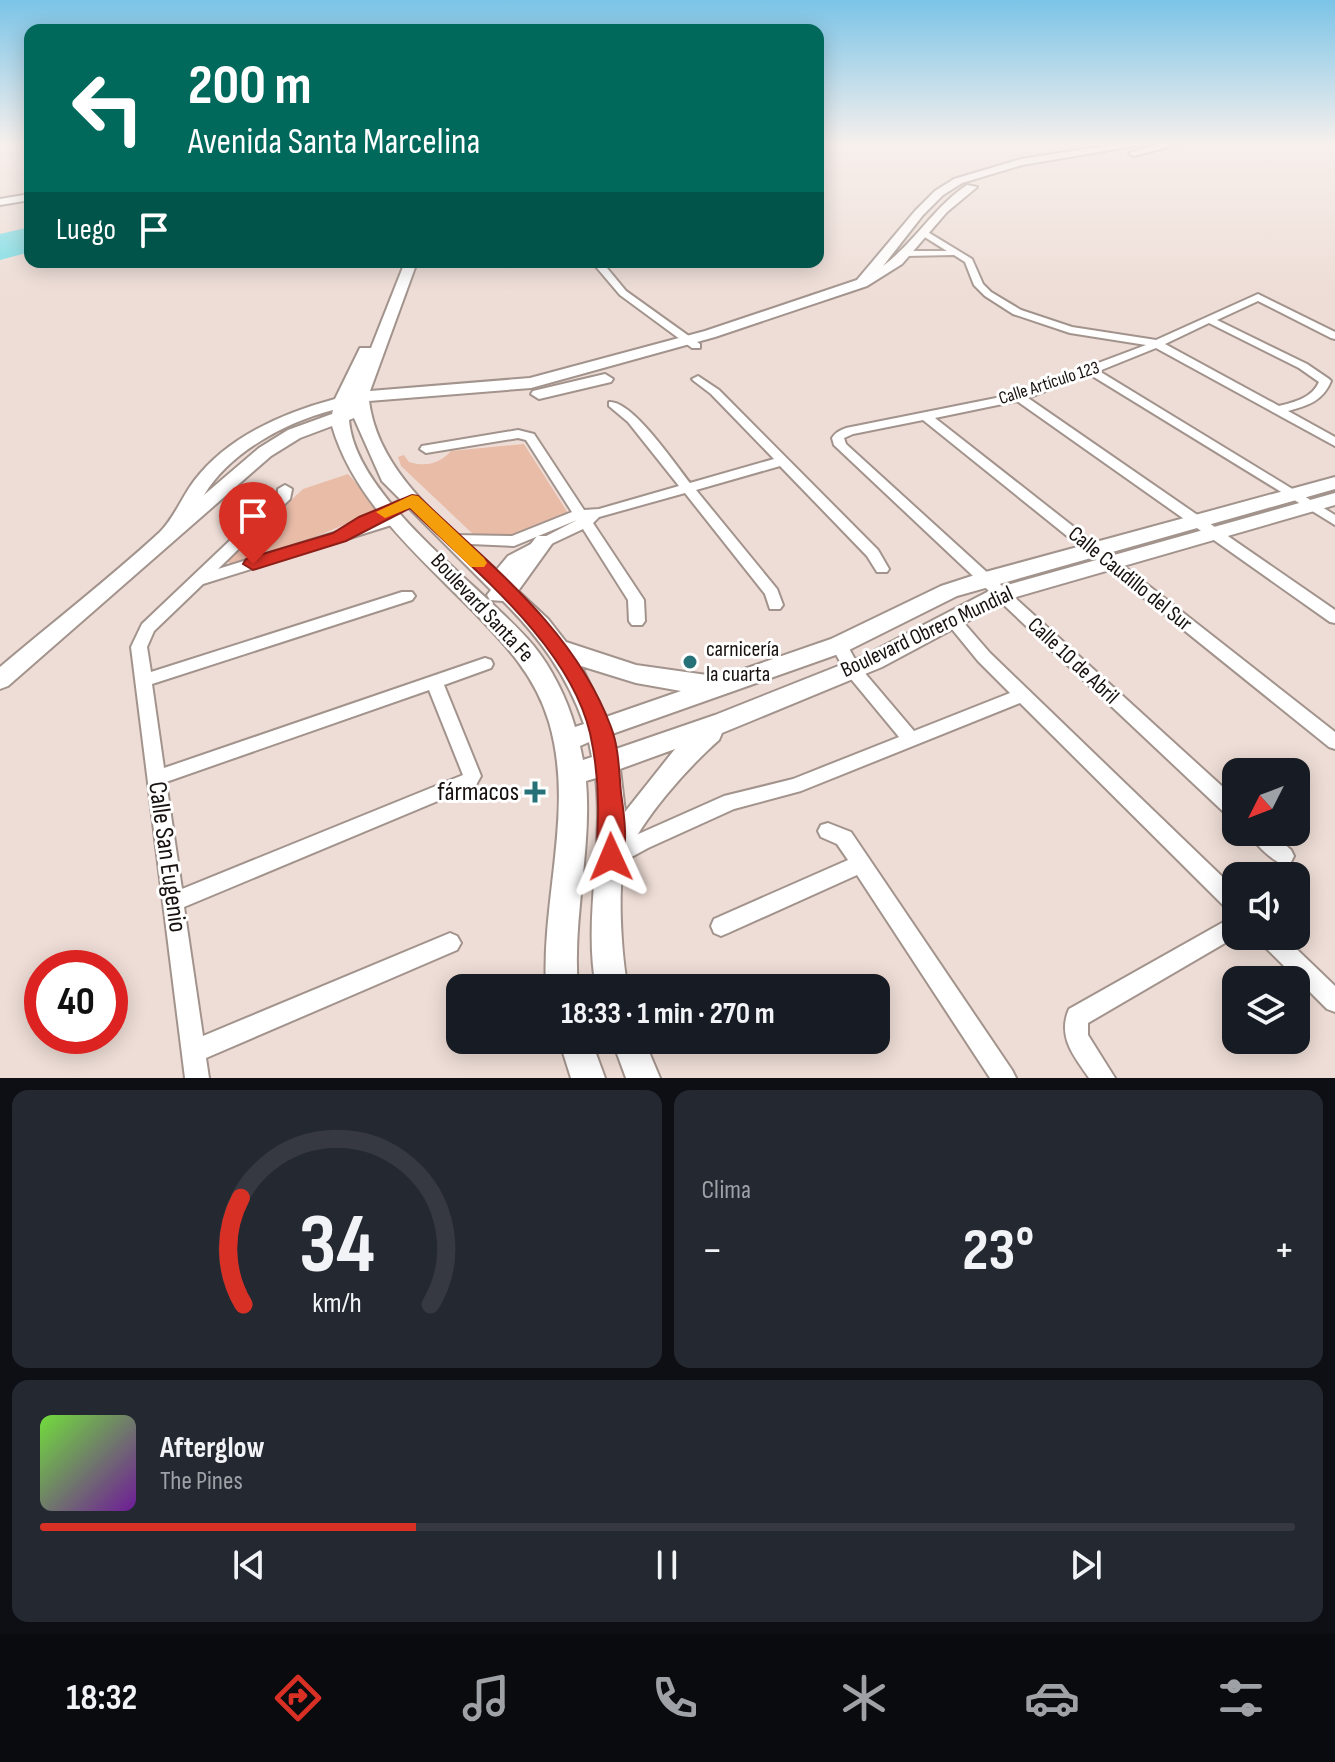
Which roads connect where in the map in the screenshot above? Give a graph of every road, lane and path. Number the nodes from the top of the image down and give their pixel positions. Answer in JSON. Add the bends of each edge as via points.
{"nodes":[{"id":1,"x":939,"y":193,"type":"edge"},
{"id":2,"x":961,"y":193,"type":"edge"},
{"id":3,"x":24,"y":198,"type":"edge"},
{"id":4,"x":0,"y":202,"type":"edge"},
{"id":5,"x":24,"y":205,"type":"edge"},
{"id":6,"x":0,"y":209,"type":"edge"},
{"id":7,"x":926,"y":234,"type":"junction"},
{"id":8,"x":908,"y":254,"type":"junction"},
{"id":9,"x":954,"y":254,"type":"junction"},
{"id":10,"x":399,"y":268,"type":"edge"},
{"id":11,"x":408,"y":268,"type":"edge"},
{"id":12,"x":602,"y":268,"type":"edge"},
{"id":13,"x":862,"y":283,"type":"junction"},
{"id":14,"x":1208,"y":319,"type":"junction"},
{"id":15,"x":1335,"y":336,"type":"edge"},
{"id":16,"x":692,"y":343,"type":"junction"},
{"id":17,"x":1155,"y":343,"type":"junction"},
{"id":18,"x":1090,"y":370,"type":"junction"},
{"id":19,"x":698,"y":379,"type":"dead end"},
{"id":20,"x":1019,"y":397,"type":"junction"},
{"id":21,"x":613,"y":404,"type":"dead end"},
{"id":22,"x":351,"y":406,"type":"junction"},
{"id":23,"x":1279,"y":410,"type":"junction"},
{"id":24,"x":924,"y":415,"type":"junction"},
{"id":25,"x":1335,"y":442,"type":"edge"},
{"id":26,"x":840,"y":445,"type":"joint"},
{"id":27,"x":426,"y":449,"type":"dead end"},
{"id":28,"x":782,"y":461,"type":"junction"},
{"id":29,"x":1335,"y":483,"type":"edge"},
{"id":30,"x":686,"y":488,"type":"junction"},
{"id":31,"x":285,"y":489,"type":"dead end"},
{"id":32,"x":1335,"y":499,"type":"edge"},
{"id":33,"x":412,"y":500,"type":"junction"},
{"id":34,"x":1301,"y":501,"type":"junction"},
{"id":35,"x":392,"y":515,"type":"junction"},
{"id":36,"x":583,"y":519,"type":"junction"},
{"id":37,"x":1335,"y":521,"type":"edge"},
{"id":38,"x":1206,"y":528,"type":"junction"},
{"id":39,"x":453,"y":540,"type":"junction"},
{"id":40,"x":528,"y":545,"type":"junction"},
{"id":41,"x":1101,"y":556,"type":"junction"},
{"id":42,"x":882,"y":569,"type":"dead end"},
{"id":43,"x":195,"y":581,"type":"junction"},
{"id":44,"x":501,"y":586,"type":"junction"},
{"id":45,"x":993,"y":586,"type":"junction"},
{"id":46,"x":407,"y":596,"type":"dead end"},
{"id":47,"x":478,"y":602,"type":"junction"},
{"id":48,"x":775,"y":605,"type":"dead end"},
{"id":49,"x":1335,"y":618,"type":"edge"},
{"id":50,"x":952,"y":619,"type":"junction"},
{"id":51,"x":637,"y":621,"type":"dead end"},
{"id":52,"x":839,"y":645,"type":"junction"},
{"id":53,"x":560,"y":649,"type":"junction"},
{"id":54,"x":485,"y":664,"type":"dead end"},
{"id":55,"x":852,"y":669,"type":"junction"},
{"id":56,"x":0,"y":680,"type":"edge"},
{"id":57,"x":143,"y":681,"type":"junction"},
{"id":58,"x":434,"y":681,"type":"junction"},
{"id":59,"x":727,"y":685,"type":"junction"},
{"id":60,"x":1023,"y":695,"type":"junction"},
{"id":61,"x":724,"y":722,"type":"junction"},
{"id":62,"x":601,"y":729,"type":"junction"},
{"id":63,"x":567,"y":740,"type":"junction"},
{"id":64,"x":912,"y":741,"type":"junction"},
{"id":65,"x":1335,"y":742,"type":"edge"},
{"id":66,"x":607,"y":763,"type":"junction"},
{"id":67,"x":572,"y":775,"type":"junction"},
{"id":68,"x":156,"y":778,"type":"junction"},
{"id":69,"x":1222,"y":798,"type":"edge"},
{"id":70,"x":828,"y":831,"type":"dead end"},
{"id":71,"x":1273,"y":846,"type":"edge"},
{"id":72,"x":1284,"y":856,"type":"dead end"},
{"id":73,"x":611,"y":858,"type":"junction"},
{"id":74,"x":861,"y":864,"type":"junction"},
{"id":75,"x":1222,"y":890,"type":"edge"},
{"id":76,"x":173,"y":902,"type":"junction"},
{"id":77,"x":721,"y":926,"type":"dead end"},
{"id":78,"x":1222,"y":933,"type":"edge"},
{"id":79,"x":450,"y":943,"type":"dead end"},
{"id":80,"x":1282,"y":950,"type":"edge"},
{"id":81,"x":561,"y":974,"type":"edge"},
{"id":82,"x":609,"y":974,"type":"edge"},
{"id":83,"x":1335,"y":1001,"type":"edge"},
{"id":84,"x":193,"y":1052,"type":"junction"},
{"id":85,"x":580,"y":1054,"type":"edge"},
{"id":86,"x":634,"y":1054,"type":"edge"},
{"id":87,"x":197,"y":1078,"type":"edge"},
{"id":88,"x":588,"y":1078,"type":"edge"},
{"id":89,"x":643,"y":1078,"type":"edge"},
{"id":90,"x":1004,"y":1078,"type":"edge"},
{"id":91,"x":1103,"y":1078,"type":"edge"}],
"edges":[{"from":1,"to":13,"type":"street"},
{"from":2,"to":7,"type":"street"},
{"from":3,"to":4,"type":"street"},
{"from":5,"to":6,"type":"street"},
{"from":7,"to":8,"type":"street"},
{"from":7,"to":9,"type":"street"},
{"from":8,"to":9,"type":"street"},
{"from":8,"to":13,"type":"street","via":[[892,269]]},
{"from":9,"to":17,"type":"street","via":[[969,261],[988,294],[1017,312],[1070,330]]},
{"from":10,"to":22,"type":"street"},
{"from":11,"to":22,"type":"street"},
{"from":12,"to":16,"type":"street","via":[[623,293]]},
{"from":13,"to":16,"type":"street"},
{"from":14,"to":15,"type":"street","name":"Calle Artículo 123","via":[[1258,297]]},
{"from":14,"to":17,"type":"street","name":"Calle Artículo 123"},
{"from":14,"to":23,"type":"street","via":[[1325,381],[1312,398]]},
{"from":16,"to":22,"type":"street","via":[[672,359],[557,391],[512,399]]},
{"from":17,"to":18,"type":"street","name":"Calle Artículo 123"},
{"from":17,"to":23,"type":"street"},
{"from":18,"to":20,"type":"street","name":"Calle Artículo 123"},
{"from":18,"to":34,"type":"street"},
{"from":19,"to":28,"type":"street"},
{"from":20,"to":24,"type":"street","name":"Calle Artículo 123"},
{"from":20,"to":38,"type":"street"},
{"from":21,"to":30,"type":"street","via":[[632,419]]},
{"from":22,"to":33,"type":"street","name":"Boulevard Santa Fe","via":[[381,465]]},
{"from":22,"to":35,"type":"street","name":"Boulevard Santa Fe","via":[[341,427],[354,466]]},
{"from":22,"to":56,"type":"street","via":[[278,443]]},
{"from":23,"to":25,"type":"street"},
{"from":24,"to":26,"type":"street","name":"Calle Artículo 123","via":[[841,434]]},
{"from":24,"to":41,"type":"street","name":"Calle Caudillo del Sur"},
{"from":26,"to":45,"type":"street","name":"Calle 10 de Abril"},
{"from":27,"to":36,"type":"street","via":[[525,434]]},
{"from":28,"to":30,"type":"street"},
{"from":28,"to":42,"type":"street","via":[[873,553]]},
{"from":29,"to":34,"type":"street","name":"Boulevard Obrero Mundial"},
{"from":30,"to":36,"type":"street"},
{"from":30,"to":48,"type":"street","via":[[772,593]]},
{"from":31,"to":43,"type":"street","via":[[285,496]]},
{"from":32,"to":34,"type":"street","name":"Boulevard Obrero Mundial"},
{"from":33,"to":35,"type":"street"},
{"from":33,"to":39,"type":"street","name":"Boulevard Santa Fe"},
{"from":34,"to":37,"type":"street"},
{"from":34,"to":38,"type":"street","name":"Boulevard Obrero Mundial"},
{"from":35,"to":43,"type":"street","via":[[339,537]]},
{"from":35,"to":47,"type":"street","name":"Boulevard Santa Fe"},
{"from":36,"to":40,"type":"street"},
{"from":36,"to":40,"type":"street"},
{"from":36,"to":51,"type":"street","via":[[636,600]]},
{"from":38,"to":41,"type":"street","name":"Boulevard Obrero Mundial"},
{"from":38,"to":49,"type":"street"},
{"from":39,"to":40,"type":"street"},
{"from":39,"to":44,"type":"street","name":"Boulevard Santa Fe"},
{"from":40,"to":44,"type":"street"},
{"from":41,"to":45,"type":"street","name":"Boulevard Obrero Mundial"},
{"from":41,"to":65,"type":"street","name":"Calle Caudillo del Sur"},
{"from":43,"to":57,"type":"street","name":"Calle San Eugenio","via":[[143,637]]},
{"from":44,"to":47,"type":"street"},
{"from":44,"to":53,"type":"street","name":"Boulevard Santa Fe"},
{"from":45,"to":50,"type":"street","name":"Boulevard Obrero Mundial"},
{"from":45,"to":52,"type":"street","name":"Boulevard Obrero Mundial","via":[[949,591]]},
{"from":45,"to":69,"type":"street","name":"Calle 10 de Abril"},
{"from":46,"to":57,"type":"street"},
{"from":47,"to":63,"type":"street","name":"Boulevard Santa Fe","via":[[537,667]]},
{"from":50,"to":55,"type":"street","name":"Boulevard Obrero Mundial"},
{"from":50,"to":60,"type":"street"},
{"from":52,"to":55,"type":"street"},
{"from":52,"to":59,"type":"street","name":"Boulevard Obrero Mundial"},
{"from":53,"to":59,"type":"street","via":[[642,678]]},
{"from":53,"to":62,"type":"street","name":"Boulevard Santa Fe"},
{"from":54,"to":58,"type":"street"},
{"from":55,"to":61,"type":"street","name":"Boulevard Obrero Mundial"},
{"from":55,"to":64,"type":"street"},
{"from":57,"to":68,"type":"street","name":"Calle San Eugenio"},
{"from":58,"to":68,"type":"street"},
{"from":58,"to":76,"type":"street","via":[[470,780]]},
{"from":59,"to":62,"type":"street","name":"Boulevard Obrero Mundial"},
{"from":60,"to":64,"type":"street"},
{"from":60,"to":75,"type":"street"},
{"from":61,"to":66,"type":"street","name":"Boulevard Obrero Mundial"},
{"from":61,"to":73,"type":"street","via":[[688,750]]},
{"from":62,"to":63,"type":"street","name":"Boulevard Obrero Mundial"},
{"from":62,"to":66,"type":"street","name":"Boulevard Santa Fe"},
{"from":63,"to":67,"type":"street","name":"Boulevard Santa Fe"},
{"from":64,"to":73,"type":"street","via":[[795,786],[731,802]]},
{"from":66,"to":67,"type":"street","name":"Boulevard Obrero Mundial"},
{"from":66,"to":73,"type":"street","name":"Boulevard Santa Fe"},
{"from":67,"to":81,"type":"street","name":"Boulevard Santa Fe","via":[[572,845],[559,933]]},
{"from":68,"to":76,"type":"street","name":"Calle San Eugenio"},
{"from":70,"to":74,"type":"street","via":[[844,838]]},
{"from":71,"to":72,"type":"street"},
{"from":73,"to":82,"type":"street","name":"Boulevard Santa Fe"},
{"from":74,"to":77,"type":"street"},
{"from":74,"to":90,"type":"street"},
{"from":76,"to":84,"type":"street","name":"Calle San Eugenio"},
{"from":78,"to":91,"type":"street","via":[[1077,1017],[1076,1038]]},
{"from":79,"to":84,"type":"street"},
{"from":80,"to":83,"type":"street"},
{"from":84,"to":87,"type":"street","name":"Calle San Eugenio"},
{"from":85,"to":88,"type":"street"},
{"from":86,"to":89,"type":"street"}]}
